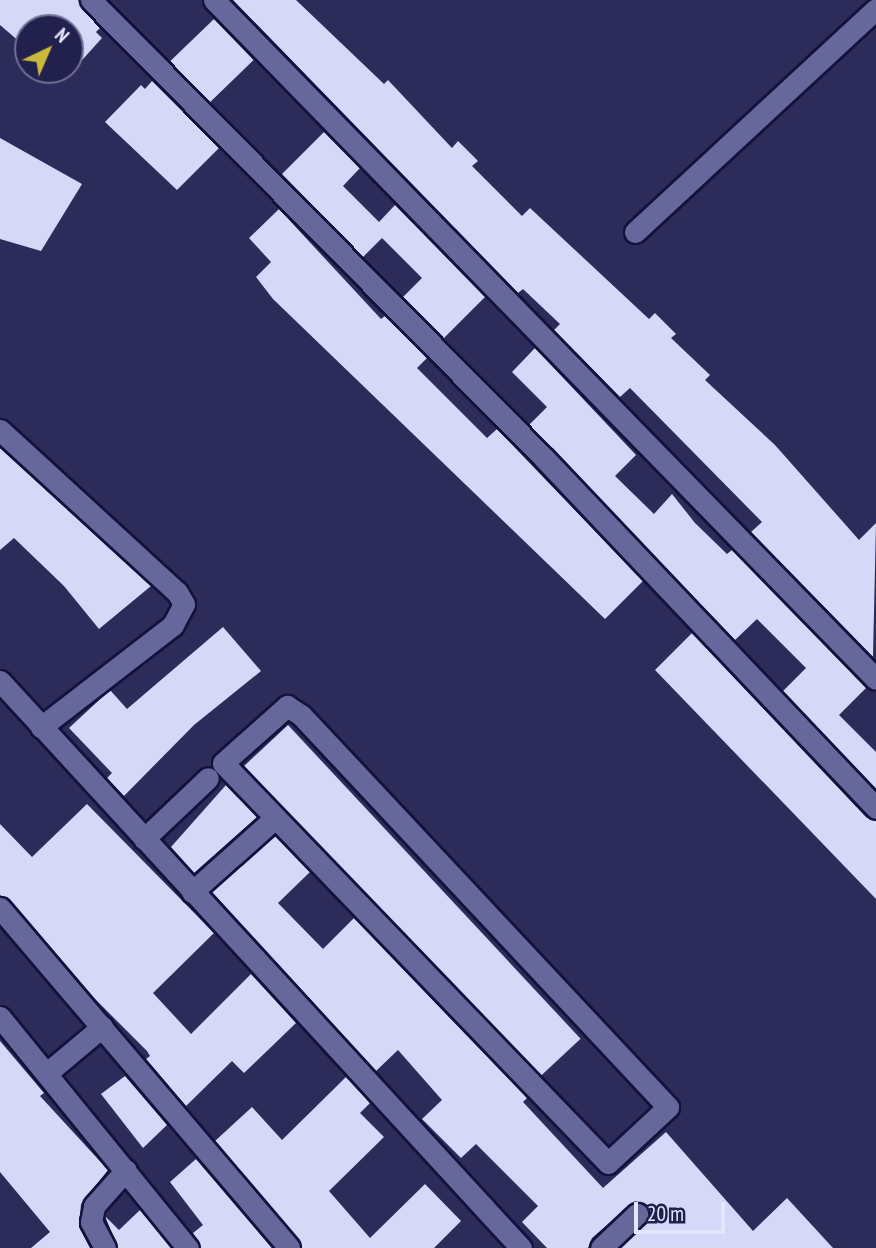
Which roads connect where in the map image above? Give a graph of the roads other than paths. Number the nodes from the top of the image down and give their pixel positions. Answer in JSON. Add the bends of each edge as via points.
{"nodes":[{"id":1,"x":91,"y":0,"type":"edge"},
{"id":2,"x":214,"y":0,"type":"edge"},
{"id":3,"x":876,"y":9,"type":"edge"},
{"id":4,"x":635,"y":232,"type":"dead end"},
{"id":5,"x":0,"y":430,"type":"edge"},
{"id":6,"x":876,"y":679,"type":"edge"},
{"id":7,"x":0,"y":681,"type":"edge"},
{"id":8,"x":41,"y":727,"type":"junction"},
{"id":9,"x":208,"y":778,"type":"dead end"},
{"id":10,"x":876,"y":808,"type":"edge"},
{"id":11,"x":275,"y":818,"type":"junction"},
{"id":12,"x":144,"y":839,"type":"junction"},
{"id":13,"x":192,"y":891,"type":"junction"},
{"id":14,"x":0,"y":908,"type":"edge"},
{"id":15,"x":0,"y":1017,"type":"edge"},
{"id":16,"x":102,"y":1027,"type":"junction"},
{"id":17,"x":47,"y":1073,"type":"junction"},
{"id":18,"x":126,"y":1170,"type":"junction"},
{"id":19,"x":637,"y":1214,"type":"dead end"},
{"id":20,"x":105,"y":1248,"type":"edge"},
{"id":21,"x":188,"y":1248,"type":"edge"},
{"id":22,"x":289,"y":1248,"type":"edge"},
{"id":23,"x":521,"y":1248,"type":"edge"},
{"id":24,"x":600,"y":1248,"type":"edge"}],
"edges":[{"from":1,"to":10,"type":"street","via":[[543,457]]},
{"from":2,"to":6,"type":"street"},
{"from":3,"to":4,"type":"street"},
{"from":5,"to":8,"type":"street","via":[[177,592],[184,604],[173,625]]},
{"from":7,"to":8,"type":"street"},
{"from":8,"to":12,"type":"street"},
{"from":9,"to":12,"type":"street"},
{"from":11,"to":11,"type":"street","via":[[608,1163],[668,1107],[301,715],[287,706],[223,763]]},
{"from":11,"to":13,"type":"street"},
{"from":12,"to":13,"type":"street"},
{"from":13,"to":23,"type":"street"},
{"from":14,"to":16,"type":"street"},
{"from":15,"to":17,"type":"street"},
{"from":16,"to":17,"type":"street"},
{"from":16,"to":22,"type":"street"},
{"from":17,"to":18,"type":"street"},
{"from":18,"to":20,"type":"street","via":[[94,1206],[91,1223]]},
{"from":18,"to":21,"type":"street"},
{"from":19,"to":24,"type":"street"}]}
